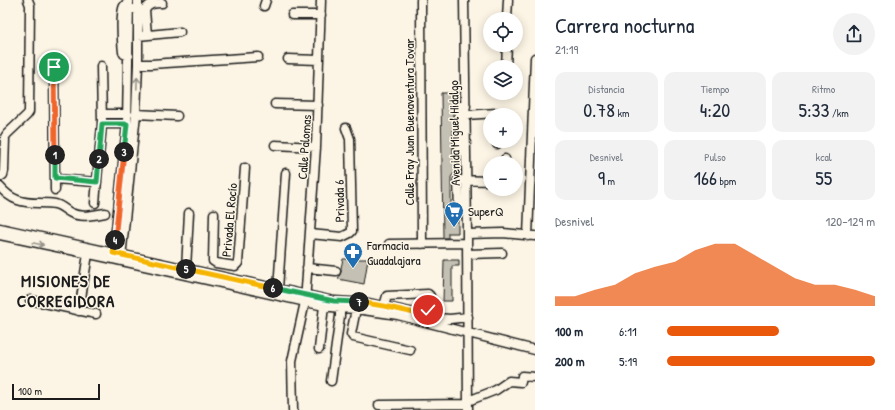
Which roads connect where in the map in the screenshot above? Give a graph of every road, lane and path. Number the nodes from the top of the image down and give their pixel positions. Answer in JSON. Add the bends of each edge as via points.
{"nodes":[{"id":1,"x":28,"y":0,"type":"edge"},
{"id":2,"x":321,"y":0,"type":"edge"},
{"id":3,"x":420,"y":0,"type":"edge"},
{"id":4,"x":464,"y":0,"type":"edge"},
{"id":5,"x":508,"y":0,"type":"edge"},
{"id":6,"x":162,"y":2,"type":"dead end"},
{"id":7,"x":135,"y":5,"type":"edge"},
{"id":8,"x":508,"y":12,"type":"edge"},
{"id":9,"x":292,"y":15,"type":"dead end"},
{"id":10,"x":321,"y":15,"type":"junction"},
{"id":11,"x":180,"y":32,"type":"dead end"},
{"id":12,"x":147,"y":35,"type":"junction"},
{"id":13,"x":138,"y":36,"type":"junction"},
{"id":14,"x":258,"y":57,"type":"dead end"},
{"id":15,"x":535,"y":58,"type":"edge"},
{"id":16,"x":288,"y":59,"type":"dead end"},
{"id":17,"x":319,"y":60,"type":"junction"},
{"id":18,"x":138,"y":64,"type":"junction"},
{"id":19,"x":101,"y":66,"type":"dead end"},
{"id":20,"x":54,"y":67,"type":"dead end"},
{"id":21,"x":128,"y":102,"type":"junction"},
{"id":22,"x":137,"y":102,"type":"junction"},
{"id":23,"x":275,"y":104,"type":"dead end"},
{"id":24,"x":318,"y":105,"type":"junction"},
{"id":25,"x":466,"y":106,"type":"junction"},
{"id":26,"x":534,"y":112,"type":"edge"},
{"id":27,"x":102,"y":114,"type":"junction"},
{"id":28,"x":128,"y":114,"type":"junction"},
{"id":29,"x":136,"y":114,"type":"junction"},
{"id":30,"x":483,"y":114,"type":"edge"},
{"id":31,"x":466,"y":115,"type":"junction"},
{"id":32,"x":177,"y":116,"type":"dead end"},
{"id":33,"x":102,"y":124,"type":"junction"},
{"id":34,"x":127,"y":124,"type":"junction"},
{"id":35,"x":346,"y":128,"type":"dead end"},
{"id":36,"x":275,"y":145,"type":"dead end"},
{"id":37,"x":316,"y":147,"type":"junction"},
{"id":38,"x":466,"y":151,"type":"junction"},
{"id":39,"x":245,"y":168,"type":"dead end"},
{"id":40,"x":286,"y":173,"type":"dead end"},
{"id":41,"x":0,"y":177,"type":"edge"},
{"id":42,"x":55,"y":178,"type":"junction"},
{"id":43,"x":466,"y":181,"type":"junction"},
{"id":44,"x":483,"y":181,"type":"edge"},
{"id":45,"x":97,"y":182,"type":"junction"},
{"id":46,"x":0,"y":187,"type":"edge"},
{"id":47,"x":55,"y":190,"type":"dead end"},
{"id":48,"x":95,"y":203,"type":"dead end"},
{"id":49,"x":105,"y":213,"type":"dead end"},
{"id":50,"x":189,"y":213,"type":"dead end"},
{"id":51,"x":214,"y":214,"type":"dead end"},
{"id":52,"x":0,"y":228,"type":"edge"},
{"id":53,"x":310,"y":234,"type":"junction"},
{"id":54,"x":467,"y":234,"type":"junction"},
{"id":55,"x":0,"y":236,"type":"edge"},
{"id":56,"x":532,"y":236,"type":"edge"},
{"id":57,"x":467,"y":243,"type":"junction"},
{"id":58,"x":388,"y":244,"type":"dead end"},
{"id":59,"x":422,"y":244,"type":"junction"},
{"id":60,"x":502,"y":253,"type":"dead end"},
{"id":61,"x":88,"y":254,"type":"junction"},
{"id":62,"x":467,"y":254,"type":"junction"},
{"id":63,"x":117,"y":257,"type":"junction"},
{"id":64,"x":226,"y":265,"type":"junction"},
{"id":65,"x":307,"y":268,"type":"junction"},
{"id":66,"x":186,"y":269,"type":"junction"},
{"id":67,"x":336,"y":271,"type":"dead end"},
{"id":68,"x":225,"y":277,"type":"junction"},
{"id":69,"x":278,"y":289,"type":"junction"},
{"id":70,"x":305,"y":298,"type":"junction"},
{"id":71,"x":30,"y":300,"type":"dead end"},
{"id":72,"x":324,"y":306,"type":"junction"},
{"id":73,"x":384,"y":306,"type":"junction"},
{"id":74,"x":340,"y":308,"type":"junction"},
{"id":75,"x":356,"y":309,"type":"junction"},
{"id":76,"x":80,"y":311,"type":"junction"},
{"id":77,"x":96,"y":314,"type":"dead end"},
{"id":78,"x":427,"y":316,"type":"junction"},
{"id":79,"x":468,"y":317,"type":"junction"},
{"id":80,"x":468,"y":332,"type":"junction"},
{"id":81,"x":319,"y":349,"type":"dead end"},
{"id":82,"x":410,"y":350,"type":"dead end"},
{"id":83,"x":535,"y":350,"type":"edge"},
{"id":84,"x":535,"y":377,"type":"edge"},
{"id":85,"x":331,"y":381,"type":"dead end"},
{"id":86,"x":379,"y":405,"type":"dead end"},
{"id":87,"x":468,"y":405,"type":"edge"},
{"id":88,"x":293,"y":410,"type":"edge"}],
"edges":[{"from":1,"to":41,"type":"street","via":[[29,110],[6,135],[4,171]]},
{"from":2,"to":10,"type":"street","name":"Calle Palomas"},
{"from":3,"to":59,"type":"street","name":"Calle Fray Juan Buenaventura Tovar"},
{"from":4,"to":25,"type":"street","name":"Avenida Miguel Hidalgo"},
{"from":5,"to":8,"type":"street"},
{"from":6,"to":7,"type":"street","via":[[147,6]]},
{"from":7,"to":12,"type":"street"},
{"from":7,"to":13,"type":"street"},
{"from":7,"to":21,"type":"street","via":[[124,6],[122,9],[123,52],[128,56]]},
{"from":9,"to":10,"type":"street"},
{"from":10,"to":17,"type":"street","name":"Calle Palomas"},
{"from":11,"to":12,"type":"street"},
{"from":12,"to":13,"type":"street"},
{"from":13,"to":18,"type":"street"},
{"from":14,"to":18,"type":"street"},
{"from":15,"to":26,"type":"street"},
{"from":16,"to":17,"type":"street"},
{"from":17,"to":24,"type":"street","name":"Calle Palomas"},
{"from":22,"to":18,"type":"street","one_way":true},
{"from":19,"to":27,"type":"street"},
{"from":20,"to":42,"type":"street"},
{"from":21,"to":22,"type":"street"},
{"from":21,"to":28,"type":"street"},
{"from":22,"to":29,"type":"street"},
{"from":23,"to":24,"type":"street"},
{"from":24,"to":37,"type":"street","name":"Calle Palomas"},
{"from":25,"to":31,"type":"street","name":"Avenida Miguel Hidalgo"},
{"from":25,"to":38,"type":"street","via":[[459,106],[459,151]]},
{"from":26,"to":56,"type":"street","via":[[530,187]]},
{"from":27,"to":28,"type":"street"},
{"from":27,"to":33,"type":"street"},
{"from":28,"to":34,"type":"street"},
{"from":29,"to":32,"type":"street"},
{"from":29,"to":63,"type":"street"},
{"from":30,"to":31,"type":"street"},
{"from":31,"to":38,"type":"street","name":"Avenida Miguel Hidalgo"},
{"from":33,"to":34,"type":"street"},
{"from":33,"to":45,"type":"street"},
{"from":34,"to":63,"type":"street"},
{"from":35,"to":53,"type":"street","name":"Privada 6","via":[[350,139],[352,231],[342,237]]},
{"from":36,"to":37,"type":"street"},
{"from":37,"to":53,"type":"street","name":"Calle Palomas"},
{"from":38,"to":43,"type":"street","name":"Avenida Miguel Hidalgo"},
{"from":39,"to":64,"type":"street","name":"Privada El Rocío","via":[[238,263],[235,266]]},
{"from":40,"to":69,"type":"street"},
{"from":42,"to":45,"type":"street"},
{"from":42,"to":47,"type":"street"},
{"from":43,"to":44,"type":"street"},
{"from":43,"to":54,"type":"street","name":"Avenida Miguel Hidalgo"},
{"from":45,"to":48,"type":"street"},
{"from":46,"to":49,"type":"street","via":[[8,196],[20,201],[55,204],[77,215]]},
{"from":50,"to":66,"type":"street"},
{"from":51,"to":64,"type":"street","name":"Privada El Rocío","via":[[212,259],[214,263]]},
{"from":52,"to":63,"type":"street","via":[[76,244]]},
{"from":53,"to":65,"type":"street","name":"Calle Palomas"},
{"from":54,"to":56,"type":"street"},
{"from":54,"to":57,"type":"street","name":"Avenida Miguel Hidalgo"},
{"from":55,"to":61,"type":"street","one_way":true},
{"from":57,"to":59,"type":"street"},
{"from":57,"to":62,"type":"street","name":"Avenida Miguel Hidalgo"},
{"from":58,"to":59,"type":"street"},
{"from":60,"to":62,"type":"street"},
{"from":61,"to":63,"type":"street"},
{"from":61,"to":76,"type":"street"},
{"from":62,"to":79,"type":"street","name":"Avenida Miguel Hidalgo"},
{"from":63,"to":66,"type":"street"},
{"from":63,"to":70,"type":"street"},
{"from":64,"to":68,"type":"street","name":"Privada El Rocío"},
{"from":65,"to":67,"type":"street"},
{"from":65,"to":70,"type":"street","name":"Calle Palomas"},
{"from":66,"to":68,"type":"street"},
{"from":68,"to":69,"type":"street"},
{"from":69,"to":70,"type":"street"},
{"from":70,"to":72,"type":"street"},
{"from":70,"to":73,"type":"street"},
{"from":70,"to":88,"type":"street","name":"Calle Palomas","via":[[292,362]]},
{"from":71,"to":76,"type":"street"},
{"from":72,"to":74,"type":"street"},
{"from":72,"to":81,"type":"street"},
{"from":73,"to":78,"type":"street"},
{"from":73,"to":78,"type":"street","via":[[387,296],[428,294],[430,296]]},
{"from":74,"to":75,"type":"street"},
{"from":74,"to":85,"type":"street"},
{"from":75,"to":80,"type":"street","via":[[398,315]]},
{"from":75,"to":82,"type":"street","via":[[352,337]]},
{"from":76,"to":77,"type":"street"},
{"from":78,"to":79,"type":"street"},
{"from":79,"to":80,"type":"street","name":"Avenida Miguel Hidalgo"},
{"from":80,"to":83,"type":"street"},
{"from":80,"to":87,"type":"street","name":"Avenida Miguel Hidalgo"},
{"from":84,"to":87,"type":"street","via":[[522,376],[521,382],[509,381]]},
{"from":86,"to":87,"type":"street"}]}
